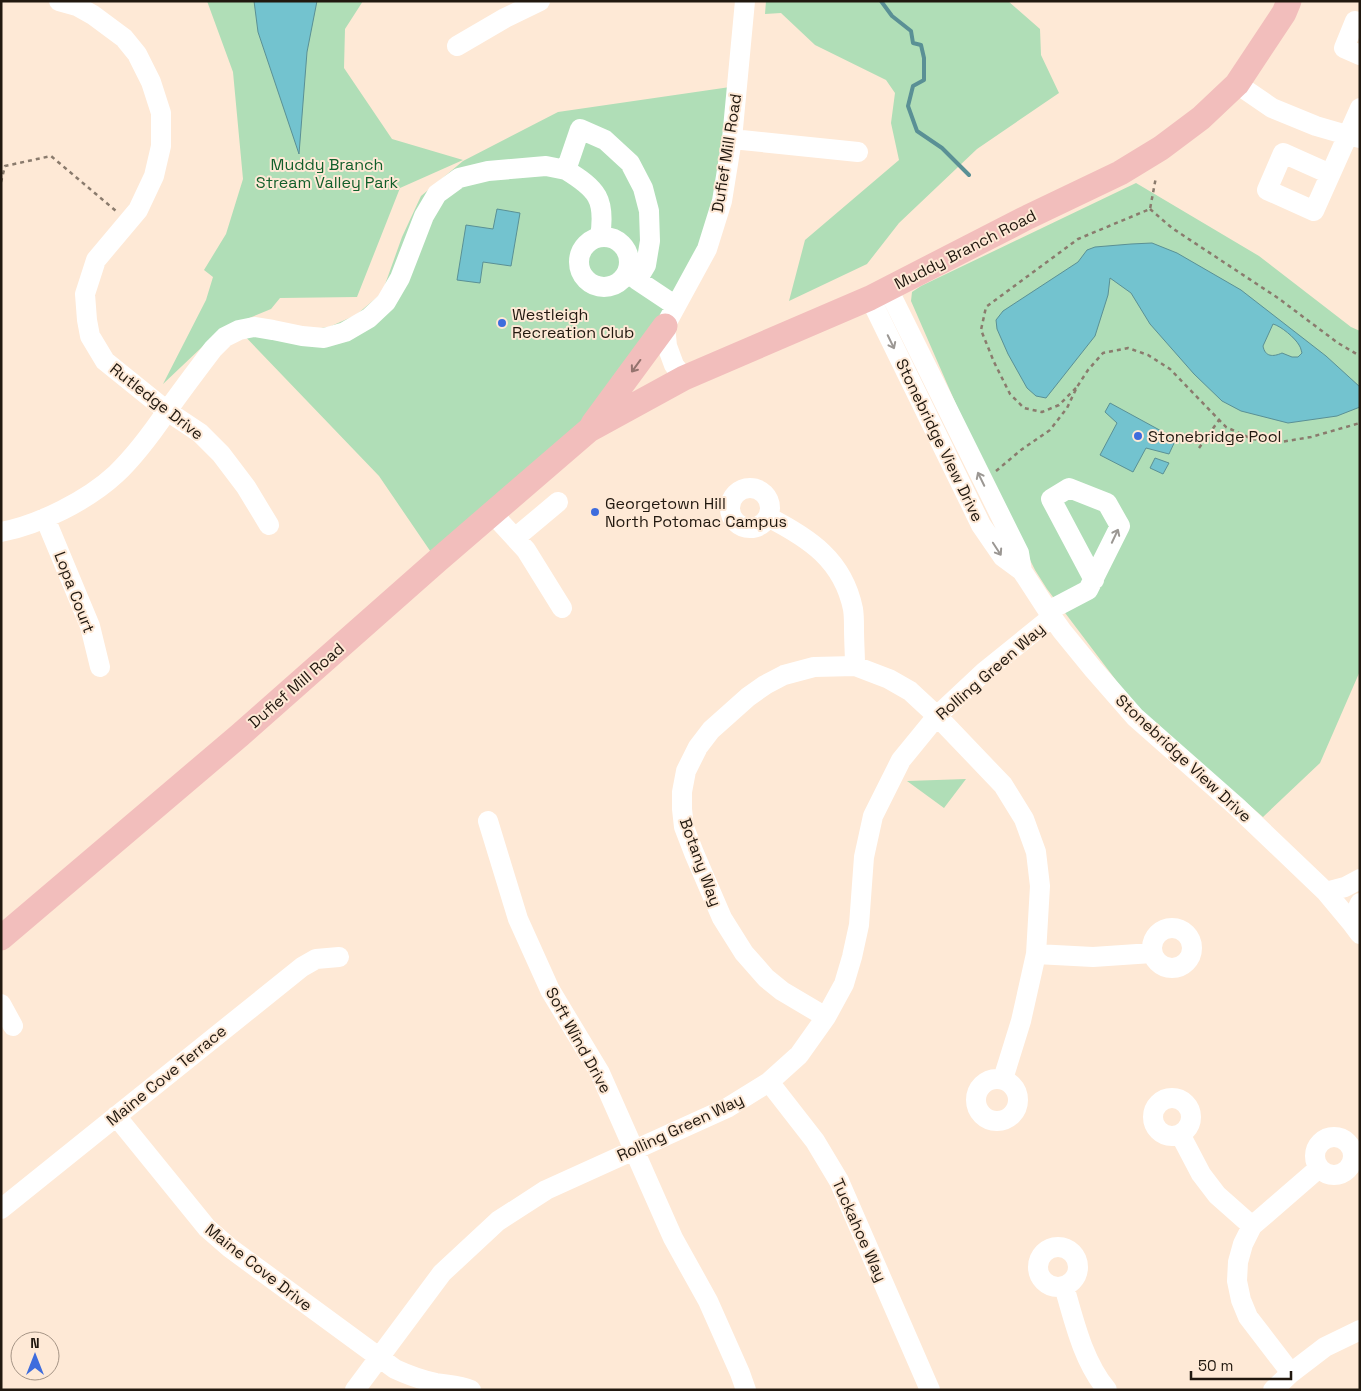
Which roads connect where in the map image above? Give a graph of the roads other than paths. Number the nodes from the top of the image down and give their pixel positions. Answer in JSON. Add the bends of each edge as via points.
{"nodes":[{"id":1,"x":59,"y":1,"type":"edge"},
{"id":2,"x":540,"y":1,"type":"edge"},
{"id":3,"x":745,"y":1,"type":"edge"},
{"id":4,"x":1289,"y":1,"type":"edge"},
{"id":5,"x":1360,"y":23,"type":"edge"},
{"id":6,"x":457,"y":46,"type":"dead end"},
{"id":7,"x":1360,"y":55,"type":"edge"},
{"id":8,"x":1237,"y":84,"type":"junction"},
{"id":9,"x":1360,"y":108,"type":"edge"},
{"id":10,"x":1354,"y":137,"type":"edge"},
{"id":11,"x":732,"y":139,"type":"junction"},
{"id":12,"x":858,"y":152,"type":"dead end"},
{"id":13,"x":566,"y":170,"type":"junction"},
{"id":14,"x":1330,"y":174,"type":"dead end"},
{"id":15,"x":600,"y":237,"type":"junction"},
{"id":16,"x":630,"y":278,"type":"junction"},
{"id":17,"x":879,"y":294,"type":"junction"},
{"id":18,"x":670,"y":316,"type":"junction"},
{"id":19,"x":684,"y":378,"type":"junction"},
{"id":20,"x":167,"y":411,"type":"junction"},
{"id":21,"x":589,"y":430,"type":"junction"},
{"id":22,"x":558,"y":502,"type":"dead end"},
{"id":23,"x":492,"y":513,"type":"junction"},
{"id":24,"x":768,"y":517,"type":"dead end"},
{"id":25,"x":46,"y":518,"type":"junction"},
{"id":26,"x":269,"y":526,"type":"dead end"},
{"id":27,"x":1,"y":532,"type":"edge"},
{"id":28,"x":515,"y":538,"type":"junction"},
{"id":29,"x":1094,"y":580,"type":"dead end"},
{"id":30,"x":562,"y":608,"type":"dead end"},
{"id":31,"x":1050,"y":614,"type":"junction"},
{"id":32,"x":855,"y":666,"type":"junction"},
{"id":33,"x":100,"y":667,"type":"dead end"},
{"id":34,"x":937,"y":716,"type":"junction"},
{"id":35,"x":488,"y":821,"type":"dead end"},
{"id":36,"x":1360,"y":879,"type":"edge"},
{"id":37,"x":1326,"y":892,"type":"junction"},
{"id":38,"x":1360,"y":903,"type":"edge"},
{"id":39,"x":1356,"y":928,"type":"edge"},
{"id":40,"x":1,"y":938,"type":"edge"},
{"id":41,"x":1152,"y":953,"type":"dead end"},
{"id":42,"x":1036,"y":954,"type":"junction"},
{"id":43,"x":339,"y":957,"type":"dead end"},
{"id":44,"x":1,"y":1004,"type":"edge"},
{"id":45,"x":826,"y":1017,"type":"junction"},
{"id":46,"x":13,"y":1026,"type":"dead end"},
{"id":47,"x":1003,"y":1079,"type":"dead end"},
{"id":48,"x":769,"y":1082,"type":"junction"},
{"id":49,"x":116,"y":1116,"type":"junction"},
{"id":50,"x":1180,"y":1134,"type":"dead end"},
{"id":51,"x":633,"y":1150,"type":"junction"},
{"id":52,"x":1319,"y":1168,"type":"dead end"},
{"id":53,"x":1,"y":1209,"type":"edge"},
{"id":54,"x":1252,"y":1226,"type":"junction"},
{"id":55,"x":1064,"y":1286,"type":"dead end"},
{"id":56,"x":1360,"y":1330,"type":"edge"},
{"id":57,"x":378,"y":1357,"type":"junction"},
{"id":58,"x":1291,"y":1373,"type":"junction"},
{"id":59,"x":355,"y":1390,"type":"edge"},
{"id":60,"x":471,"y":1390,"type":"edge"},
{"id":61,"x":746,"y":1390,"type":"edge"},
{"id":62,"x":930,"y":1390,"type":"edge"},
{"id":63,"x":1108,"y":1390,"type":"edge"},
{"id":64,"x":1273,"y":1390,"type":"edge"}],
"edges":[{"from":1,"to":20,"type":"street","name":"Rutledge Drive","via":[[93,15],[124,38],[137,54],[151,82],[160,113],[160,146],[154,176],[138,210],[96,260],[85,294],[90,336],[105,361]]},
{"from":2,"to":6,"type":"street"},
{"from":3,"to":11,"type":"street","name":"Dufief Mill Road"},
{"from":4,"to":8,"type":"main road","name":"Muddy Branch Road"},
{"from":5,"to":7,"type":"street","via":[[1355,21],[1344,48]]},
{"from":8,"to":10,"type":"street","via":[[1272,108]]},
{"from":8,"to":17,"type":"main road","name":"Muddy Branch Road","via":[[1201,118],[1120,173]]},
{"from":9,"to":10,"type":"street"},
{"from":10,"to":14,"type":"street"},
{"from":11,"to":12,"type":"street"},
{"from":11,"to":18,"type":"street","name":"Dufief Mill Road","via":[[722,201],[707,249]]},
{"from":13,"to":15,"type":"street","via":[[585,182],[597,195],[602,216]]},
{"from":13,"to":16,"type":"street","via":[[580,129],[605,140],[630,163],[643,188],[650,241],[646,265]]},
{"from":13,"to":20,"type":"street","via":[[528,167],[459,178],[436,194],[400,278],[386,302],[369,318],[345,332],[324,338],[254,327],[239,330],[225,337],[213,349]]},
{"from":15,"to":16,"type":"street","via":[[616,240],[623,246],[629,261]]},
{"from":15,"to":16,"type":"street","via":[[585,245],[581,252],[579,267],[582,275],[594,285],[602,286]]},
{"from":16,"to":18,"type":"street"},
{"from":17,"to":19,"type":"main road","name":"Muddy Branch Road"},
{"from":17,"to":31,"type":"street","name":"Stonebridge View Drive","via":[[982,526],[1003,558],[1022,571]]},
{"from":18,"to":19,"type":"street","via":[[667,346],[674,365]]},
{"from":18,"to":21,"type":"main road","one_way":true},
{"from":19,"to":21,"type":"main road","name":"Muddy Branch Road"},
{"from":20,"to":25,"type":"street","via":[[143,445],[116,474],[83,498]]},
{"from":20,"to":26,"type":"street","name":"Rutledge Drive","via":[[200,433],[221,454]]},
{"from":21,"to":23,"type":"main road","name":"Dufief Mill Road"},
{"from":22,"to":28,"type":"street"},
{"from":23,"to":28,"type":"street"},
{"from":23,"to":40,"type":"main road","name":"Dufief Mill Road"},
{"from":24,"to":32,"type":"street","via":[[818,547],[838,570],[854,610]]},
{"from":25,"to":27,"type":"street"},
{"from":25,"to":33,"type":"street","name":"Lopa Court","via":[[90,626]]},
{"from":28,"to":30,"type":"street"},
{"from":29,"to":31,"type":"street","name":"Rolling Green Way","via":[[1088,590]]},
{"from":31,"to":34,"type":"street","name":"Rolling Green Way"},
{"from":31,"to":37,"type":"street","name":"Stonebridge View Drive","via":[[1092,669],[1135,717]]},
{"from":32,"to":34,"type":"street","name":"Botany Way","via":[[910,691]]},
{"from":32,"to":45,"type":"street","name":"Botany Way","via":[[814,667],[784,675],[748,697],[711,730],[698,747],[686,771],[682,792],[684,827],[722,918],[766,978]]},
{"from":34,"to":42,"type":"street","name":"Botany Way","via":[[1003,785],[1024,820],[1036,852],[1040,886]]},
{"from":34,"to":45,"type":"street","name":"Rolling Green Way","via":[[901,760],[874,816],[864,858],[859,924],[852,957],[844,984]]},
{"from":35,"to":51,"type":"street","name":"Soft Wind Drive","via":[[518,918],[550,990],[600,1073]]},
{"from":36,"to":37,"type":"street","via":[[1344,888]]},
{"from":37,"to":39,"type":"street","name":"Stonebridge View Drive"},
{"from":38,"to":39,"type":"street"},
{"from":41,"to":42,"type":"street","via":[[1092,957]]},
{"from":42,"to":47,"type":"street","name":"Botany Way","via":[[1021,1021]]},
{"from":43,"to":49,"type":"street","name":"Maine Cove Terrace","via":[[316,959],[302,967]]},
{"from":44,"to":46,"type":"street"},
{"from":45,"to":48,"type":"street","name":"Rolling Green Way","via":[[799,1055]]},
{"from":48,"to":51,"type":"street","name":"Rolling Green Way","via":[[727,1108]]},
{"from":48,"to":62,"type":"street","name":"Tuckahoe Way","via":[[815,1141],[839,1181]]},
{"from":49,"to":53,"type":"street","name":"Maine Cove Terrace"},
{"from":49,"to":57,"type":"street","name":"Maine Cove Drive","via":[[207,1228]]},
{"from":50,"to":54,"type":"street","via":[[1201,1174],[1217,1195]]},
{"from":51,"to":57,"type":"street","name":"Rolling Green Way","via":[[546,1190],[498,1221],[442,1273]]},
{"from":51,"to":61,"type":"street","name":"Soft Wind Drive","via":[[673,1238],[710,1305]]},
{"from":52,"to":54,"type":"street"},
{"from":54,"to":58,"type":"street","via":[[1238,1262],[1236,1281],[1240,1300],[1248,1317]]},
{"from":55,"to":63,"type":"street","via":[[1089,1360]]},
{"from":56,"to":58,"type":"street","via":[[1325,1347]]},
{"from":57,"to":59,"type":"street","name":"Rolling Green Way"},
{"from":57,"to":60,"type":"street","name":"Maine Cove Drive","via":[[413,1377]]},
{"from":58,"to":64,"type":"street"}]}
